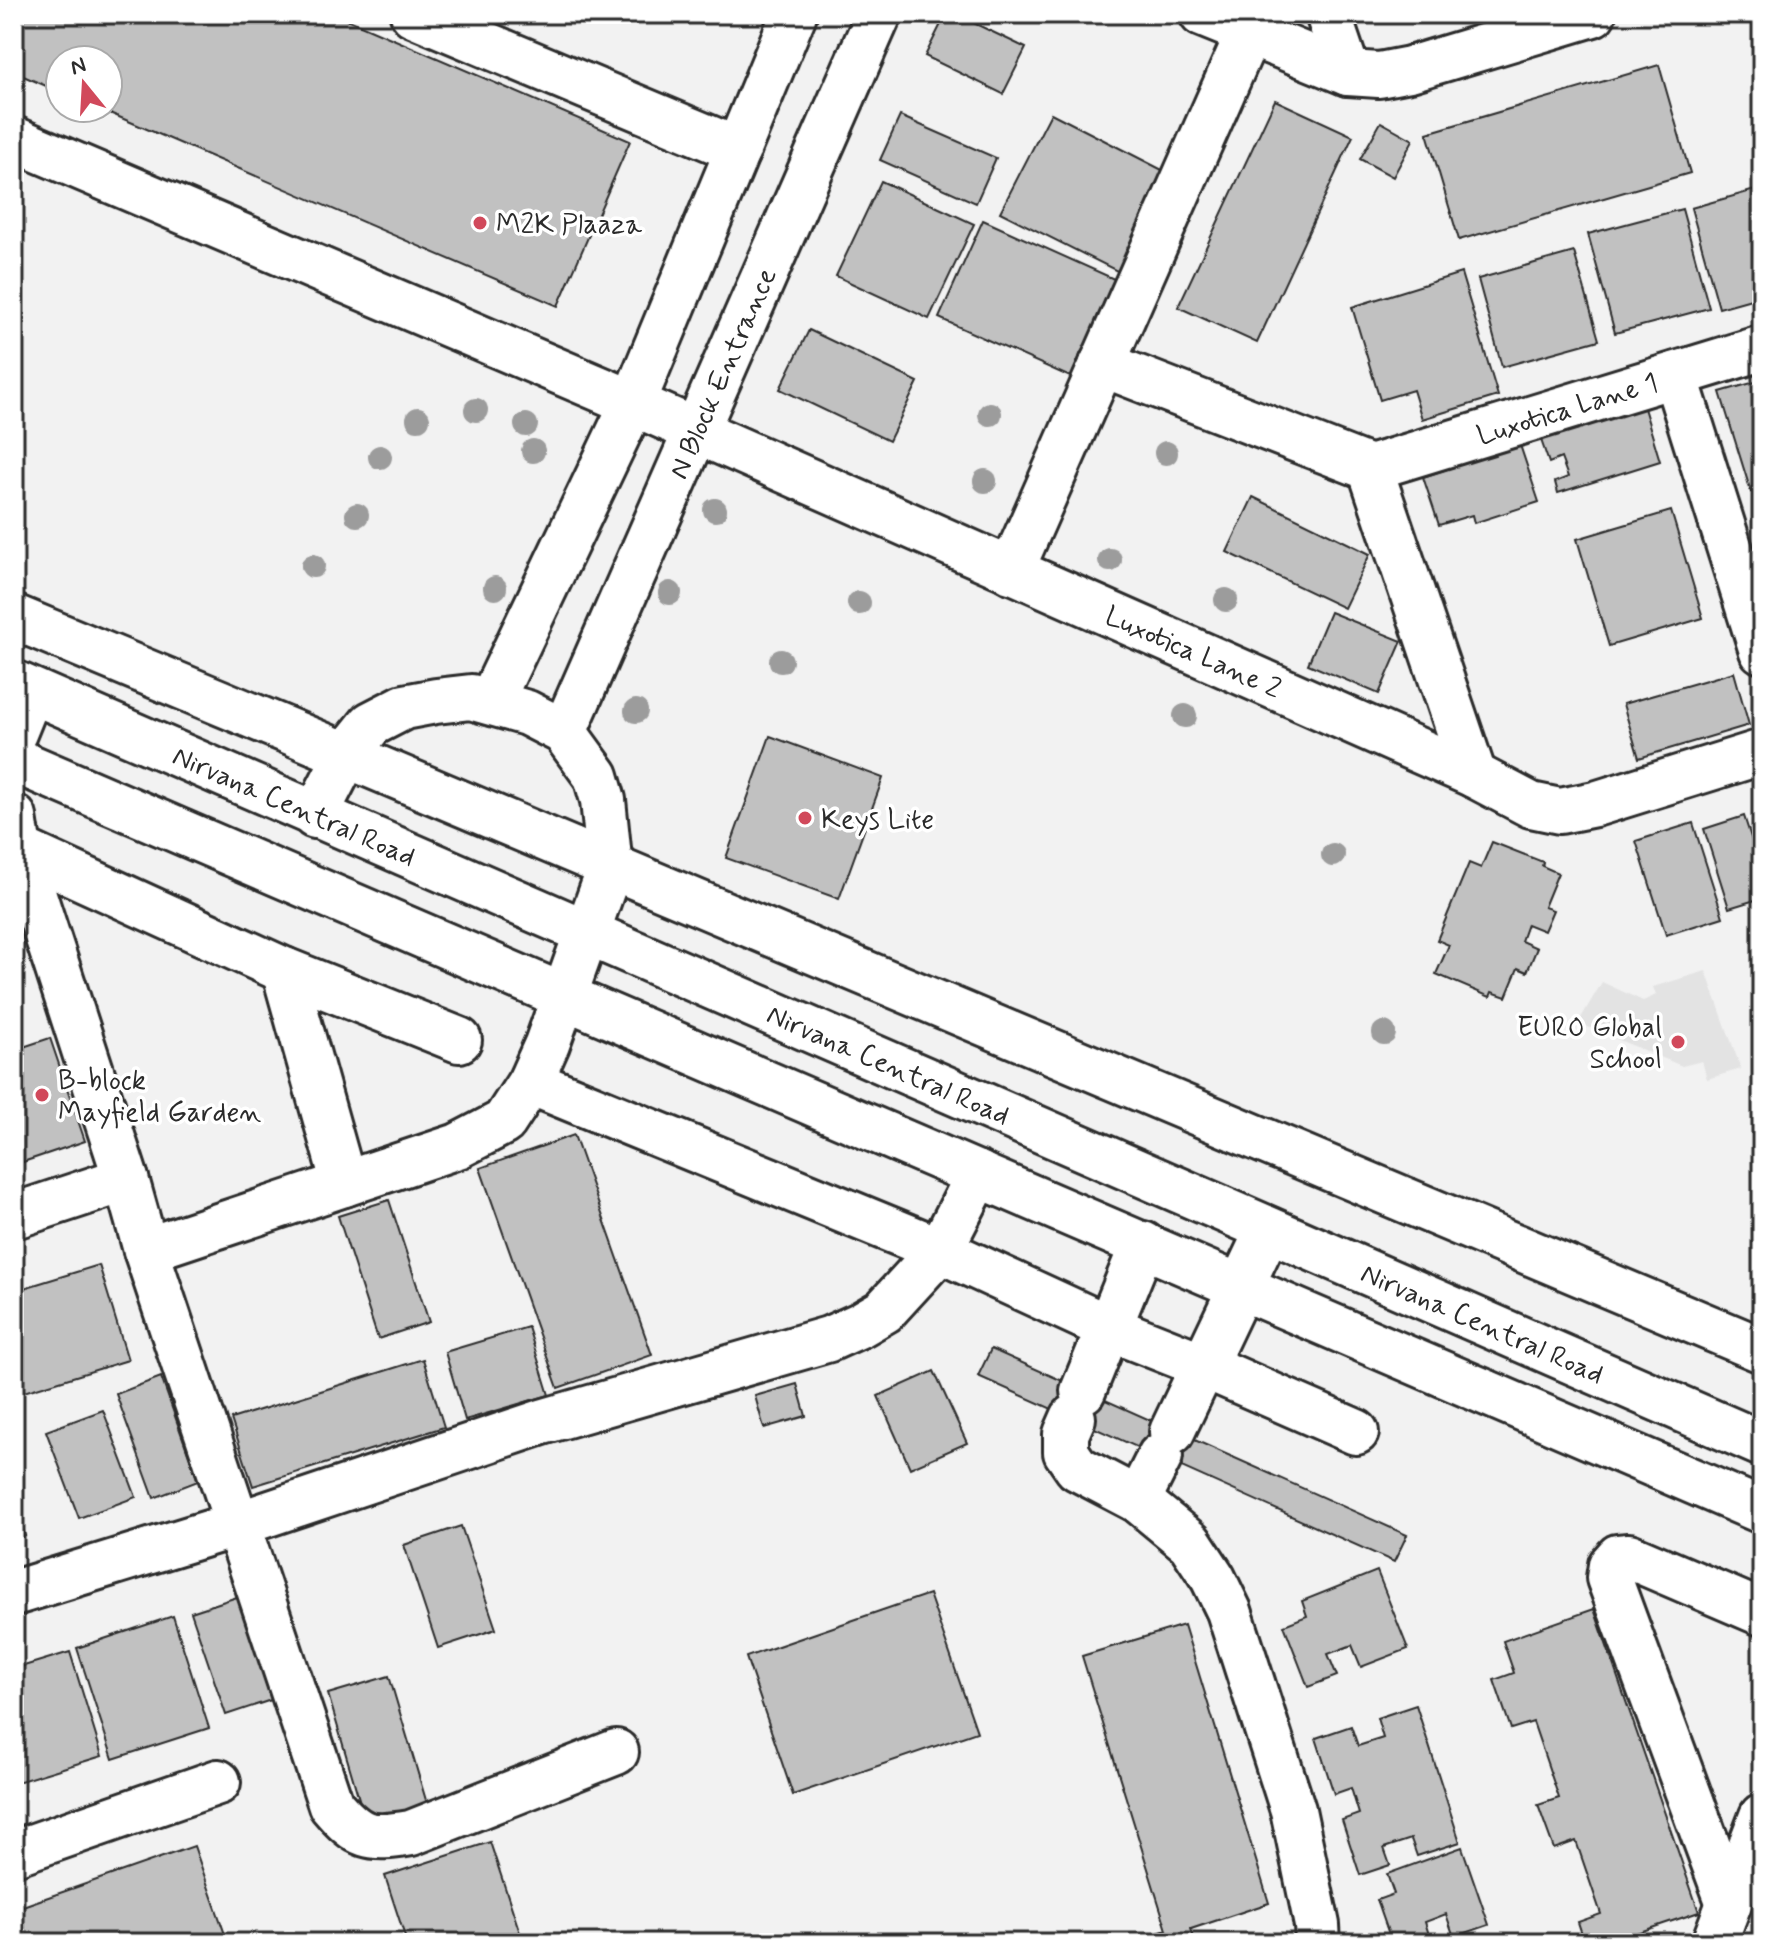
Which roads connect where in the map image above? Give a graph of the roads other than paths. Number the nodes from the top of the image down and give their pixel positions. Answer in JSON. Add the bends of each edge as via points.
{"nodes":[{"id":1,"x":413,"y":14,"type":"edge"},
{"id":2,"x":794,"y":14,"type":"edge"},
{"id":3,"x":879,"y":14,"type":"edge"},
{"id":4,"x":1202,"y":14,"type":"edge"},
{"id":5,"x":1328,"y":14,"type":"edge"},
{"id":6,"x":1593,"y":14,"type":"edge"},
{"id":7,"x":1248,"y":34,"type":"junction"},
{"id":8,"x":1348,"y":73,"type":"junction"},
{"id":9,"x":14,"y":139,"type":"edge"},
{"id":10,"x":738,"y":150,"type":"junction"},
{"id":11,"x":1762,"y":348,"type":"edge"},
{"id":12,"x":1102,"y":364,"type":"junction"},
{"id":13,"x":1675,"y":375,"type":"junction"},
{"id":14,"x":633,"y":403,"type":"junction"},
{"id":15,"x":696,"y":431,"type":"junction"},
{"id":16,"x":1370,"y":468,"type":"junction"},
{"id":17,"x":1011,"y":571,"type":"junction"},
{"id":18,"x":14,"y":617,"type":"edge"},
{"id":19,"x":1762,"y":651,"type":"edge"},
{"id":20,"x":23,"y":687,"type":"edge"},
{"id":21,"x":491,"y":701,"type":"junction"},
{"id":22,"x":564,"y":732,"type":"junction"},
{"id":23,"x":14,"y":733,"type":"edge"},
{"id":24,"x":1762,"y":752,"type":"edge"},
{"id":25,"x":347,"y":754,"type":"junction"},
{"id":26,"x":14,"y":760,"type":"edge"},
{"id":27,"x":1474,"y":775,"type":"junction"},
{"id":28,"x":315,"y":816,"type":"junction"},
{"id":29,"x":16,"y":833,"type":"edge"},
{"id":30,"x":610,"y":868,"type":"junction"},
{"id":31,"x":587,"y":933,"type":"junction"},
{"id":32,"x":284,"y":970,"type":"junction"},
{"id":33,"x":563,"y":995,"type":"junction"},
{"id":34,"x":459,"y":1040,"type":"dead end"},
{"id":35,"x":530,"y":1082,"type":"junction"},
{"id":36,"x":979,"y":1174,"type":"junction"},
{"id":37,"x":126,"y":1179,"type":"junction"},
{"id":38,"x":344,"y":1184,"type":"junction"},
{"id":39,"x":14,"y":1216,"type":"edge"},
{"id":40,"x":1268,"y":1230,"type":"junction"},
{"id":41,"x":1143,"y":1244,"type":"junction"},
{"id":42,"x":146,"y":1250,"type":"junction"},
{"id":43,"x":940,"y":1250,"type":"junction"},
{"id":44,"x":1240,"y":1288,"type":"junction"},
{"id":45,"x":1109,"y":1328,"type":"junction"},
{"id":46,"x":1762,"y":1350,"type":"edge"},
{"id":47,"x":1205,"y":1366,"type":"junction"},
{"id":48,"x":1356,"y":1432,"type":"dead end"},
{"id":49,"x":1762,"y":1444,"type":"edge"},
{"id":50,"x":1138,"y":1500,"type":"junction"},
{"id":51,"x":1762,"y":1511,"type":"edge"},
{"id":52,"x":238,"y":1524,"type":"junction"},
{"id":53,"x":14,"y":1593,"type":"edge"},
{"id":54,"x":1762,"y":1613,"type":"edge"},
{"id":55,"x":616,"y":1752,"type":"dead end"},
{"id":56,"x":218,"y":1782,"type":"dead end"},
{"id":57,"x":1762,"y":1816,"type":"edge"},
{"id":58,"x":14,"y":1853,"type":"edge"},
{"id":59,"x":1728,"y":1901,"type":"junction"},
{"id":60,"x":1318,"y":1943,"type":"edge"},
{"id":61,"x":1714,"y":1943,"type":"edge"}],
"edges":[{"from":1,"to":10,"type":"street"},
{"from":2,"to":10,"type":"street"},
{"from":3,"to":15,"type":"street","name":"N Block Entrance"},
{"from":4,"to":7,"type":"street"},
{"from":5,"to":8,"type":"street"},
{"from":6,"to":8,"type":"street","via":[[1410,69]]},
{"from":7,"to":8,"type":"street"},
{"from":7,"to":12,"type":"street"},
{"from":9,"to":14,"type":"street","name":"Luxotica Lane 2"},
{"from":10,"to":14,"type":"street"},
{"from":11,"to":13,"type":"street","name":"Luxotica Lane 1"},
{"from":12,"to":16,"type":"street"},
{"from":12,"to":17,"type":"street"},
{"from":13,"to":16,"type":"street","name":"Luxotica Lane 1"},
{"from":13,"to":19,"type":"street"},
{"from":14,"to":15,"type":"street","name":"Luxotica Lane 2"},
{"from":14,"to":21,"type":"street"},
{"from":15,"to":17,"type":"street","name":"Luxotica Lane 2"},
{"from":15,"to":22,"type":"street","name":"N Block Entrance"},
{"from":16,"to":27,"type":"street"},
{"from":17,"to":27,"type":"street","name":"Luxotica Lane 2"},
{"from":18,"to":25,"type":"street"},
{"from":20,"to":23,"type":"street"},
{"from":20,"to":28,"type":"street","name":"Nirvana Central Road"},
{"from":21,"to":22,"type":"street"},
{"from":21,"to":25,"type":"street","via":[[471,697],[404,707],[371,724]]},
{"from":22,"to":30,"type":"street","via":[[596,776]]},
{"from":24,"to":27,"type":"street","name":"Luxotica Lane 2","via":[[1560,811],[1531,805]]},
{"from":25,"to":28,"type":"street"},
{"from":25,"to":30,"type":"street"},
{"from":26,"to":33,"type":"street"},
{"from":28,"to":31,"type":"street","name":"Nirvana Central Road"},
{"from":29,"to":32,"type":"street"},
{"from":29,"to":37,"type":"street"},
{"from":30,"to":31,"type":"street"},
{"from":30,"to":46,"type":"street"},
{"from":31,"to":33,"type":"street"},
{"from":31,"to":40,"type":"street","name":"Nirvana Central Road"},
{"from":32,"to":34,"type":"street"},
{"from":32,"to":38,"type":"street"},
{"from":33,"to":35,"type":"street"},
{"from":33,"to":36,"type":"street"},
{"from":35,"to":38,"type":"street","via":[[504,1122],[458,1146]]},
{"from":35,"to":43,"type":"street"},
{"from":36,"to":41,"type":"street"},
{"from":36,"to":43,"type":"street"},
{"from":37,"to":39,"type":"street"},
{"from":37,"to":42,"type":"street"},
{"from":38,"to":42,"type":"street"},
{"from":40,"to":44,"type":"street"},
{"from":40,"to":49,"type":"street","name":"Nirvana Central Road"},
{"from":41,"to":44,"type":"street"},
{"from":41,"to":45,"type":"street"},
{"from":42,"to":52,"type":"street"},
{"from":43,"to":45,"type":"street"},
{"from":43,"to":52,"type":"street","via":[[884,1311],[829,1339],[542,1422]]},
{"from":44,"to":47,"type":"street"},
{"from":44,"to":51,"type":"street"},
{"from":45,"to":47,"type":"street"},
{"from":45,"to":50,"type":"street","via":[[1066,1434],[1066,1452],[1077,1468]]},
{"from":47,"to":48,"type":"street"},
{"from":47,"to":50,"type":"street"},
{"from":50,"to":60,"type":"street","via":[[1190,1543],[1229,1611],[1293,1810]]},
{"from":52,"to":53,"type":"street"},
{"from":52,"to":55,"type":"street","via":[[331,1805],[359,1833],[384,1838],[411,1833]]},
{"from":54,"to":59,"type":"street","via":[[1629,1556],[1618,1557],[1611,1565],[1609,1578]]},
{"from":56,"to":58,"type":"street"},
{"from":57,"to":59,"type":"street"},
{"from":59,"to":61,"type":"street"}]}
